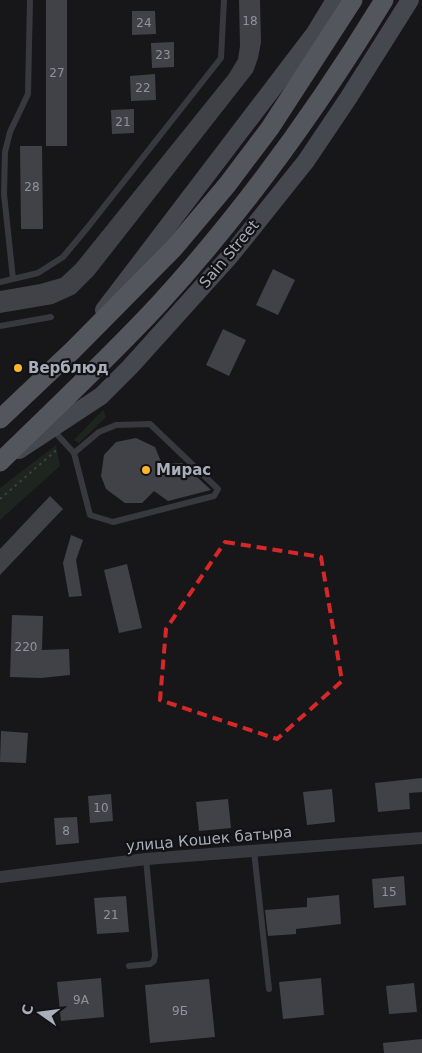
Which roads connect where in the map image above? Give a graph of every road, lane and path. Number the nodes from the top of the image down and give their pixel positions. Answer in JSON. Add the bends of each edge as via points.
{"nodes":[{"id":1,"x":30,"y":0,"type":"edge"},
{"id":2,"x":224,"y":0,"type":"edge"},
{"id":3,"x":335,"y":0,"type":"edge"},
{"id":4,"x":353,"y":0,"type":"edge"},
{"id":5,"x":384,"y":0,"type":"edge"},
{"id":6,"x":410,"y":0,"type":"edge"},
{"id":7,"x":13,"y":279,"type":"junction"},
{"id":8,"x":0,"y":282,"type":"edge"},
{"id":9,"x":51,"y":317,"type":"dead end"},
{"id":10,"x":0,"y":326,"type":"edge"},
{"id":11,"x":73,"y":350,"type":"junction"},
{"id":12,"x":0,"y":419,"type":"edge"},
{"id":13,"x":52,"y":429,"type":"junction"},
{"id":14,"x":74,"y":453,"type":"junction"},
{"id":15,"x":0,"y":462,"type":"edge"},
{"id":16,"x":422,"y":838,"type":"edge"},
{"id":17,"x":254,"y":851,"type":"junction"},
{"id":18,"x":146,"y":859,"type":"junction"},
{"id":19,"x":0,"y":877,"type":"edge"},
{"id":20,"x":129,"y":966,"type":"dead end"},
{"id":21,"x":269,"y":989,"type":"dead end"}],
"edges":[{"from":1,"to":7,"type":"lane","via":[[28,94],[10,132],[5,152],[4,194]]},
{"from":2,"to":7,"type":"lane","via":[[221,58],[63,257],[38,273]]},
{"from":3,"to":11,"type":"street","via":[[315,33]]},
{"from":4,"to":11,"type":"main road","via":[[270,128],[227,185],[173,249]]},
{"from":5,"to":15,"type":"main road","name":"Sain Street","via":[[314,108],[244,204],[111,354]]},
{"from":6,"to":13,"type":"street","name":"Sain Street","via":[[306,161],[230,256],[130,367],[100,396]]},
{"from":7,"to":8,"type":"lane"},
{"from":9,"to":10,"type":"lane"},
{"from":11,"to":12,"type":"main road"},
{"from":13,"to":14,"type":"lane"},
{"from":13,"to":15,"type":"street","name":"Sain Street"},
{"from":14,"to":14,"type":"lane","via":[[90,515],[113,522],[214,496],[218,489],[150,424],[116,425],[99,432]]},
{"from":16,"to":17,"type":"street","name":"улица Кошек батыра"},
{"from":17,"to":18,"type":"street","name":"улица Кошек батыра"},
{"from":17,"to":21,"type":"lane"},
{"from":18,"to":19,"type":"street","name":"улица Кошек батыра"},
{"from":18,"to":20,"type":"lane","via":[[155,955],[150,964]]}]}
